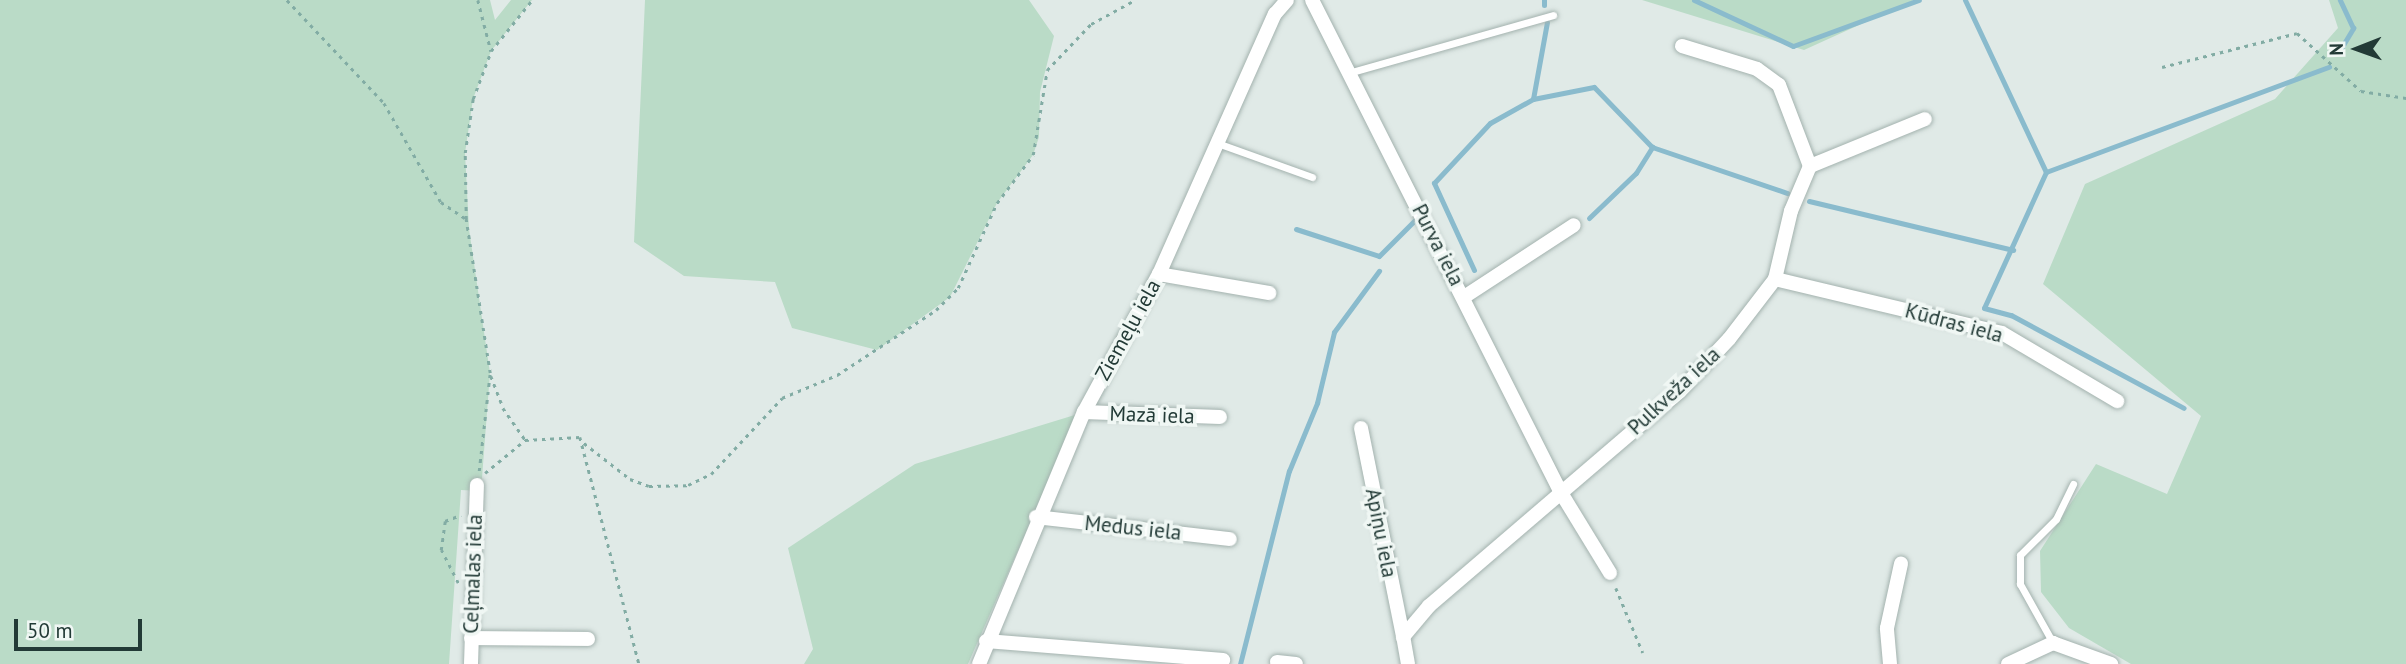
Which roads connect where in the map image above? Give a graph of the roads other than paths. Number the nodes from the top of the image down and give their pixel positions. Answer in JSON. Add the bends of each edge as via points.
{"nodes":[{"id":1,"x":1287,"y":0,"type":"edge"},
{"id":2,"x":1312,"y":0,"type":"edge"},
{"id":3,"x":1553,"y":15,"type":"dead end"},
{"id":4,"x":1682,"y":47,"type":"dead end"},
{"id":5,"x":1352,"y":72,"type":"junction"},
{"id":6,"x":1925,"y":119,"type":"dead end"},
{"id":7,"x":1216,"y":143,"type":"junction"},
{"id":8,"x":1810,"y":166,"type":"junction"},
{"id":9,"x":1312,"y":177,"type":"dead end"},
{"id":10,"x":1574,"y":225,"type":"dead end"},
{"id":11,"x":1159,"y":274,"type":"junction"},
{"id":12,"x":1775,"y":279,"type":"junction"},
{"id":13,"x":1269,"y":293,"type":"dead end"},
{"id":14,"x":1464,"y":297,"type":"junction"},
{"id":15,"x":2118,"y":401,"type":"dead end"},
{"id":16,"x":1084,"y":412,"type":"junction"},
{"id":17,"x":1220,"y":417,"type":"dead end"},
{"id":18,"x":1361,"y":428,"type":"dead end"},
{"id":19,"x":2073,"y":484,"type":"dead end"},
{"id":20,"x":477,"y":485,"type":"road end"},
{"id":21,"x":1560,"y":491,"type":"junction"},
{"id":22,"x":1035,"y":517,"type":"junction"},
{"id":23,"x":1230,"y":538,"type":"dead end"},
{"id":24,"x":1901,"y":564,"type":"dead end"},
{"id":25,"x":1610,"y":573,"type":"road end"},
{"id":26,"x":471,"y":638,"type":"junction"},
{"id":27,"x":1403,"y":638,"type":"junction"},
{"id":28,"x":588,"y":639,"type":"dead end"},
{"id":29,"x":986,"y":640,"type":"junction"},
{"id":30,"x":2053,"y":643,"type":"junction"},
{"id":31,"x":1223,"y":660,"type":"dead end"},
{"id":32,"x":1277,"y":662,"type":"dead end"},
{"id":33,"x":471,"y":664,"type":"edge"},
{"id":34,"x":978,"y":664,"type":"edge"},
{"id":35,"x":1296,"y":664,"type":"edge"},
{"id":36,"x":1408,"y":664,"type":"edge"},
{"id":37,"x":1890,"y":664,"type":"edge"},
{"id":38,"x":2008,"y":664,"type":"edge"},
{"id":39,"x":2111,"y":664,"type":"edge"}],
"edges":[{"from":1,"to":7,"type":"street","name":"Ziemeļu iela"},
{"from":2,"to":5,"type":"street","name":"Purva iela"},
{"from":3,"to":5,"type":"lane"},
{"from":4,"to":8,"type":"street","via":[[1757,69],[1779,85]]},
{"from":5,"to":14,"type":"street","name":"Purva iela"},
{"from":6,"to":8,"type":"street"},
{"from":7,"to":9,"type":"lane"},
{"from":7,"to":11,"type":"street","name":"Ziemeļu iela"},
{"from":8,"to":12,"type":"street","name":"Pulkveža iela","via":[[1791,211]]},
{"from":10,"to":14,"type":"street"},
{"from":11,"to":13,"type":"street"},
{"from":11,"to":16,"type":"street","name":"Ziemeļu iela"},
{"from":12,"to":15,"type":"street","name":"Kūdras iela","via":[[2002,333]]},
{"from":12,"to":21,"type":"street","name":"Pulkveža iela","via":[[1679,392]]},
{"from":14,"to":21,"type":"street","name":"Purva iela"},
{"from":16,"to":17,"type":"street","name":"Mazā iela"},
{"from":16,"to":22,"type":"street","name":"Ziemeļu iela"},
{"from":18,"to":27,"type":"street","name":"Apiņu iela"},
{"from":19,"to":30,"type":"lane","via":[[2056,519],[2020,555],[2020,584]]},
{"from":20,"to":26,"type":"street","name":"Ceļmalas iela"},
{"from":21,"to":25,"type":"street","name":"Purva iela"},
{"from":21,"to":27,"type":"street","name":"Pulkveža iela","via":[[1429,606]]},
{"from":22,"to":23,"type":"street","name":"Medus iela"},
{"from":22,"to":29,"type":"street","name":"Ziemeļu iela"},
{"from":24,"to":37,"type":"street","via":[[1887,628]]},
{"from":26,"to":28,"type":"street"},
{"from":26,"to":33,"type":"street","name":"Ceļmalas iela"},
{"from":27,"to":36,"type":"street"},
{"from":29,"to":31,"type":"street"},
{"from":29,"to":34,"type":"street","name":"Ziemeļu iela"},
{"from":30,"to":38,"type":"street"},
{"from":30,"to":39,"type":"street"},
{"from":32,"to":35,"type":"street"}]}
